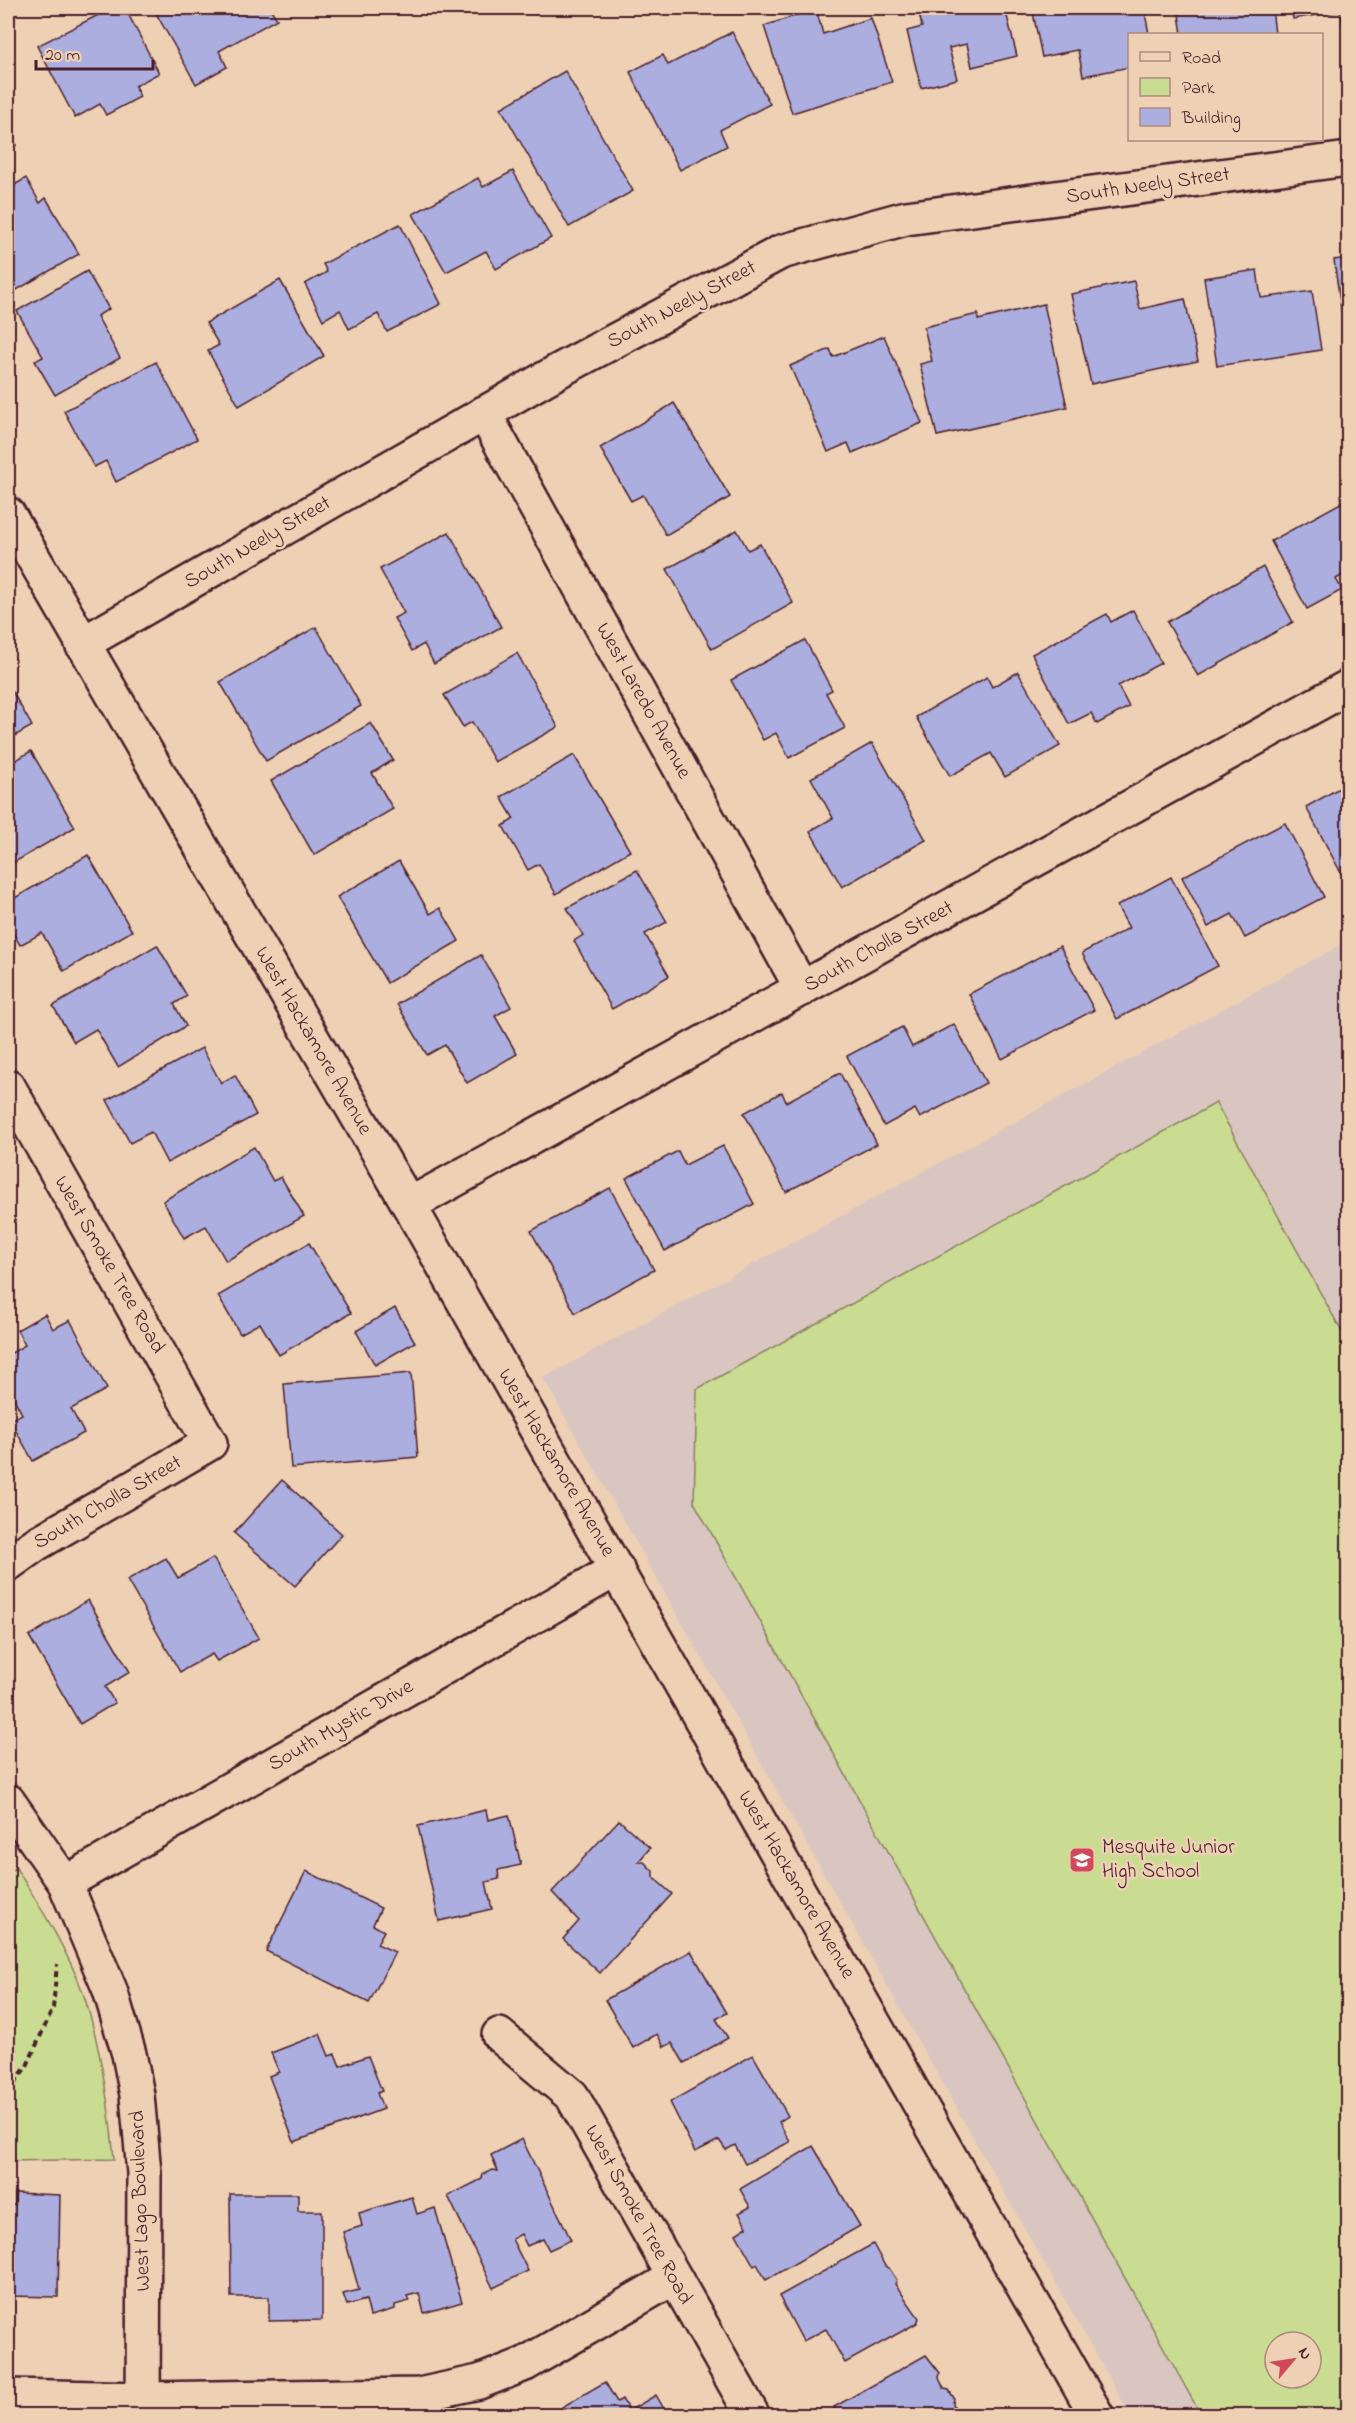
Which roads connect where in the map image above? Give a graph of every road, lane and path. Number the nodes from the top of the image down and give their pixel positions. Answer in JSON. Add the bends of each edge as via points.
{"nodes":[{"id":1,"x":1348,"y":159,"type":"edge"},
{"id":2,"x":484,"y":413,"type":"junction"},
{"id":3,"x":8,"y":514,"type":"edge"},
{"id":4,"x":82,"y":644,"type":"junction"},
{"id":5,"x":1348,"y":687,"type":"edge"},
{"id":6,"x":802,"y":989,"type":"junction"},
{"id":7,"x":8,"y":1086,"type":"edge"},
{"id":8,"x":409,"y":1205,"type":"junction"},
{"id":9,"x":210,"y":1443,"type":"joint"},
{"id":10,"x":8,"y":1564,"type":"edge"},
{"id":11,"x":617,"y":1569,"type":"junction"},
{"id":12,"x":8,"y":1801,"type":"edge"},
{"id":13,"x":65,"y":1883,"type":"junction"},
{"id":14,"x":53,"y":2008,"type":"dead end"},
{"id":15,"x":499,"y":2035,"type":"dead end"},
{"id":16,"x":8,"y":2091,"type":"edge"},
{"id":17,"x":673,"y":2278,"type":"junction"},
{"id":18,"x":8,"y":2396,"type":"edge"},
{"id":19,"x":143,"y":2407,"type":"edge"},
{"id":20,"x":753,"y":2415,"type":"edge"},
{"id":21,"x":1097,"y":2415,"type":"edge"}],
"edges":[{"from":1,"to":2,"type":"street","name":"South Neely Street","via":[[906,218],[780,252]]},
{"from":2,"to":4,"type":"street","name":"South Neely Street"},
{"from":2,"to":6,"type":"street","name":"West Laredo Avenue"},
{"from":3,"to":4,"type":"street","name":"West Hackamore Avenue"},
{"from":4,"to":8,"type":"street","name":"West Hackamore Avenue"},
{"from":5,"to":6,"type":"street","name":"South Cholla Street"},
{"from":6,"to":8,"type":"street","name":"South Cholla Street"},
{"from":7,"to":9,"type":"street","name":"West Smoke Tree Road"},
{"from":8,"to":11,"type":"street","name":"West Hackamore Avenue"},
{"from":9,"to":10,"type":"street","name":"South Cholla Street"},
{"from":11,"to":13,"type":"street","name":"South Mystic Drive"},
{"from":11,"to":21,"type":"street","name":"West Hackamore Avenue"},
{"from":12,"to":13,"type":"street","name":"West Lago Boulevard"},
{"from":13,"to":19,"type":"street","name":"West Lago Boulevard","via":[[110,1990],[137,2094],[144,2173]]},
{"from":14,"to":16,"type":"path","via":[[27,2066]]},
{"from":15,"to":17,"type":"street","name":"West Smoke Tree Road","via":[[572,2096]]},
{"from":17,"to":19,"type":"street","via":[[525,2364],[479,2382],[419,2395]]},
{"from":17,"to":20,"type":"street","name":"West Smoke Tree Road"},
{"from":18,"to":19,"type":"street"}]}
